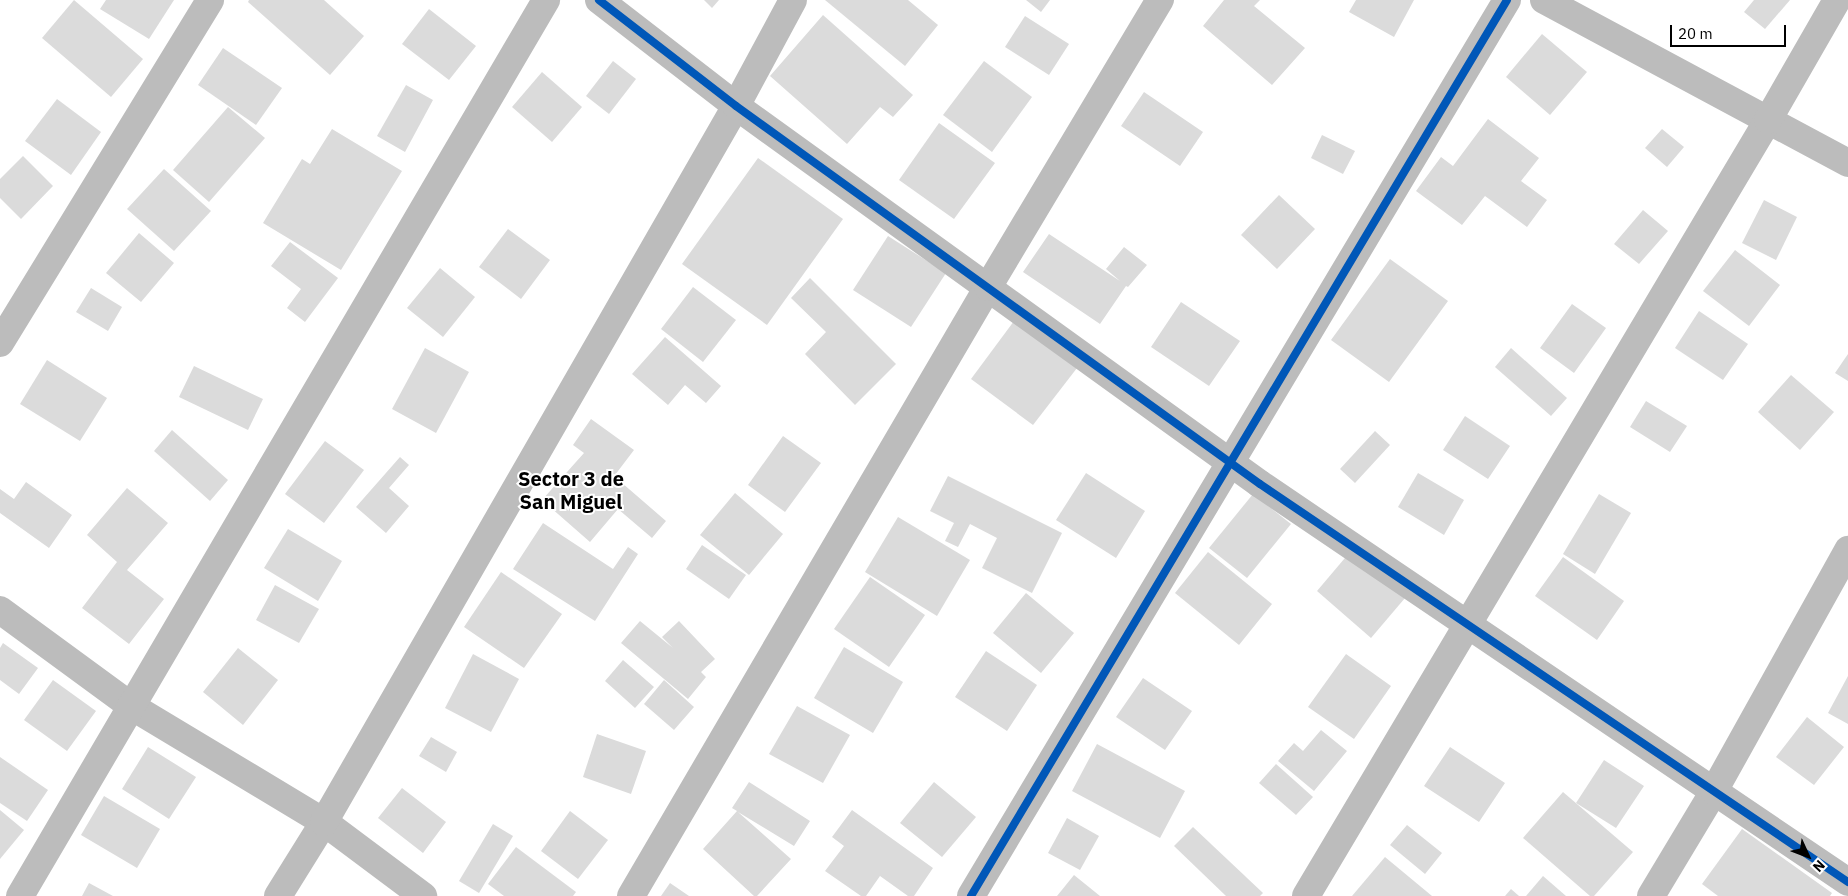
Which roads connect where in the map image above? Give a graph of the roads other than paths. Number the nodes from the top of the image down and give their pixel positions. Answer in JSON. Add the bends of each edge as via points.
{"nodes":[{"id":1,"x":210,"y":0,"type":"edge"},
{"id":2,"x":546,"y":0,"type":"edge"},
{"id":3,"x":600,"y":0,"type":"edge"},
{"id":4,"x":793,"y":0,"type":"edge"},
{"id":5,"x":1160,"y":0,"type":"edge"},
{"id":6,"x":1507,"y":0,"type":"edge"},
{"id":7,"x":1544,"y":0,"type":"edge"},
{"id":8,"x":1837,"y":0,"type":"edge"},
{"id":9,"x":736,"y":106,"type":"junction"},
{"id":10,"x":1768,"y":120,"type":"junction"},
{"id":11,"x":1848,"y":163,"type":"edge"},
{"id":12,"x":988,"y":287,"type":"junction"},
{"id":13,"x":0,"y":343,"type":"edge"},
{"id":14,"x":1230,"y":462,"type":"junction"},
{"id":15,"x":1848,"y":550,"type":"edge"},
{"id":16,"x":0,"y":610,"type":"edge"},
{"id":17,"x":1467,"y":624,"type":"junction"},
{"id":18,"x":131,"y":706,"type":"junction"},
{"id":19,"x":1714,"y":791,"type":"junction"},
{"id":20,"x":324,"y":822,"type":"junction"},
{"id":21,"x":1848,"y":882,"type":"edge"},
{"id":22,"x":20,"y":896,"type":"edge"},
{"id":23,"x":278,"y":896,"type":"edge"},
{"id":24,"x":423,"y":896,"type":"edge"},
{"id":25,"x":631,"y":896,"type":"edge"},
{"id":26,"x":971,"y":896,"type":"edge"},
{"id":27,"x":1306,"y":896,"type":"edge"},
{"id":28,"x":1651,"y":896,"type":"edge"}],
"edges":[{"from":1,"to":13,"type":"street"},
{"from":2,"to":18,"type":"street"},
{"from":3,"to":9,"type":"street"},
{"from":4,"to":9,"type":"street"},
{"from":5,"to":12,"type":"street"},
{"from":6,"to":14,"type":"street"},
{"from":7,"to":10,"type":"street"},
{"from":8,"to":10,"type":"street"},
{"from":9,"to":12,"type":"street"},
{"from":9,"to":20,"type":"street"},
{"from":10,"to":11,"type":"street"},
{"from":10,"to":17,"type":"street"},
{"from":12,"to":14,"type":"street"},
{"from":12,"to":25,"type":"street"},
{"from":14,"to":17,"type":"street"},
{"from":14,"to":26,"type":"street"},
{"from":15,"to":19,"type":"street"},
{"from":16,"to":18,"type":"street"},
{"from":17,"to":19,"type":"street"},
{"from":17,"to":27,"type":"street"},
{"from":18,"to":20,"type":"street"},
{"from":18,"to":22,"type":"street"},
{"from":19,"to":21,"type":"street"},
{"from":19,"to":28,"type":"street"},
{"from":20,"to":23,"type":"street"},
{"from":20,"to":24,"type":"street"}]}
